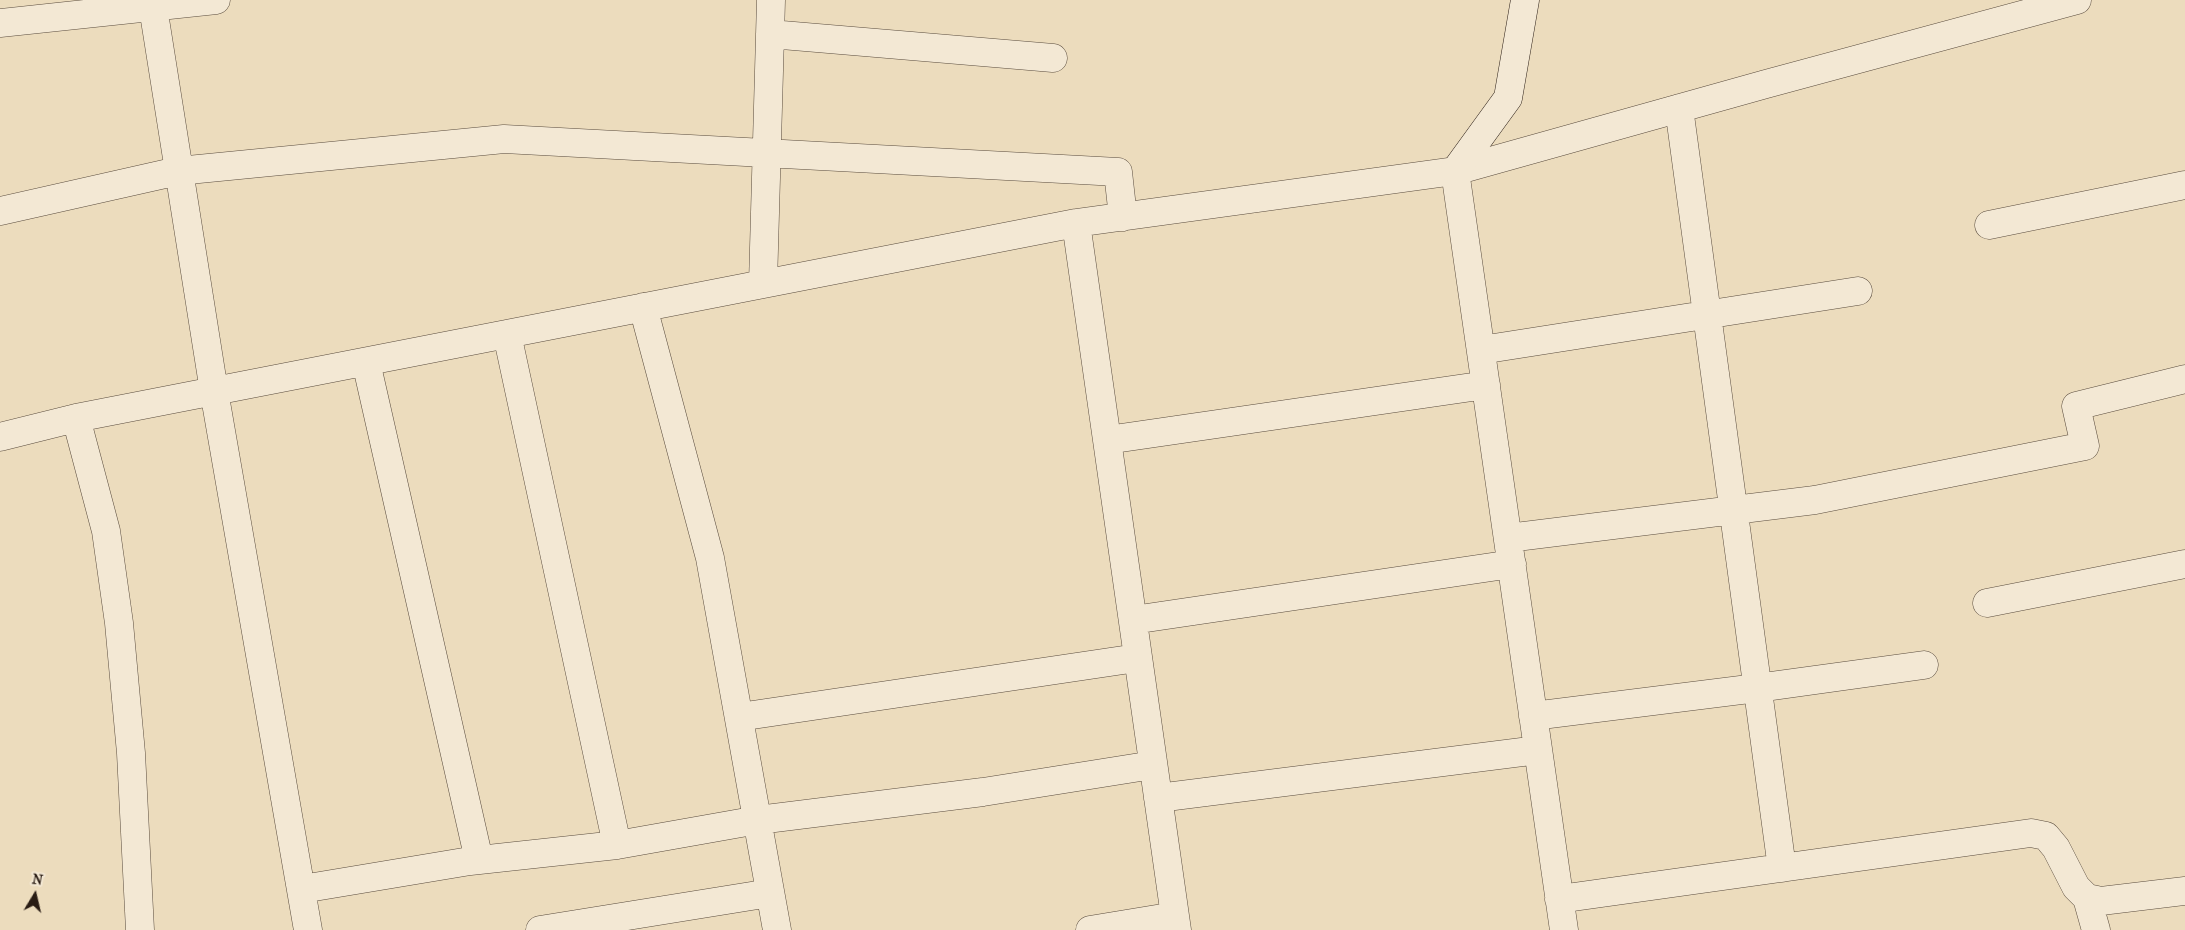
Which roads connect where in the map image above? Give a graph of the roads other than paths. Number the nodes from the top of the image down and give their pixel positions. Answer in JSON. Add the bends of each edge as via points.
{"nodes":[{"id":1,"x":216,"y":0,"type":"edge"},
{"id":2,"x":771,"y":0,"type":"edge"},
{"id":3,"x":1525,"y":0,"type":"edge"},
{"id":4,"x":2077,"y":0,"type":"edge"},
{"id":5,"x":162,"y":4,"type":"edge"},
{"id":6,"x":0,"y":23,"type":"edge"},
{"id":7,"x":770,"y":34,"type":"junction"},
{"id":8,"x":1052,"y":58,"type":"dead end"},
{"id":9,"x":1679,"y":108,"type":"junction"},
{"id":10,"x":766,"y":153,"type":"junction"},
{"id":11,"x":178,"y":171,"type":"junction"},
{"id":12,"x":1456,"y":171,"type":"junction"},
{"id":13,"x":2185,"y":185,"type":"edge"},
{"id":14,"x":0,"y":211,"type":"edge"},
{"id":15,"x":1123,"y":217,"type":"junction"},
{"id":16,"x":1076,"y":223,"type":"junction"},
{"id":17,"x":1989,"y":225,"type":"dead end"},
{"id":18,"x":763,"y":284,"type":"junction"},
{"id":19,"x":1858,"y":291,"type":"dead end"},
{"id":20,"x":643,"y":308,"type":"junction"},
{"id":21,"x":1708,"y":315,"type":"junction"},
{"id":22,"x":507,"y":334,"type":"junction"},
{"id":23,"x":1481,"y":350,"type":"junction"},
{"id":24,"x":366,"y":362,"type":"junction"},
{"id":25,"x":2185,"y":379,"type":"edge"},
{"id":26,"x":1486,"y":385,"type":"junction"},
{"id":27,"x":214,"y":391,"type":"junction"},
{"id":28,"x":76,"y":418,"type":"junction"},
{"id":29,"x":0,"y":437,"type":"edge"},
{"id":30,"x":1107,"y":440,"type":"junction"},
{"id":31,"x":1734,"y":510,"type":"junction"},
{"id":32,"x":1510,"y":551,"type":"junction"},
{"id":33,"x":2185,"y":564,"type":"edge"},
{"id":34,"x":1987,"y":603,"type":"dead end"},
{"id":35,"x":1133,"y":620,"type":"junction"},
{"id":36,"x":1138,"y":658,"type":"junction"},
{"id":37,"x":1924,"y":665,"type":"dead end"},
{"id":38,"x":1758,"y":688,"type":"junction"},
{"id":39,"x":1533,"y":716,"type":"junction"},
{"id":40,"x":739,"y":717,"type":"junction"},
{"id":41,"x":1538,"y":750,"type":"junction"},
{"id":42,"x":1153,"y":765,"type":"junction"},
{"id":43,"x":1158,"y":798,"type":"junction"},
{"id":44,"x":758,"y":820,"type":"junction"},
{"id":45,"x":617,"y":845,"type":"junction"},
{"id":46,"x":480,"y":860,"type":"junction"},
{"id":47,"x":1782,"y":868,"type":"junction"},
{"id":48,"x":302,"y":889,"type":"junction"},
{"id":49,"x":2185,"y":891,"type":"edge"},
{"id":50,"x":770,"y":893,"type":"junction"},
{"id":51,"x":2087,"y":898,"type":"junction"},
{"id":52,"x":1559,"y":900,"type":"junction"},
{"id":53,"x":1176,"y":923,"type":"edge"},
{"id":54,"x":140,"y":930,"type":"edge"},
{"id":55,"x":308,"y":930,"type":"edge"},
{"id":56,"x":540,"y":930,"type":"edge"},
{"id":57,"x":777,"y":930,"type":"edge"},
{"id":58,"x":1090,"y":930,"type":"edge"},
{"id":59,"x":1564,"y":930,"type":"edge"},
{"id":60,"x":2096,"y":930,"type":"edge"}],
"edges":[{"from":1,"to":5,"type":"street"},
{"from":2,"to":7,"type":"street"},
{"from":3,"to":12,"type":"street","via":[[1508,98]]},
{"from":4,"to":9,"type":"street"},
{"from":5,"to":6,"type":"street"},
{"from":5,"to":11,"type":"street"},
{"from":7,"to":8,"type":"street"},
{"from":7,"to":10,"type":"street"},
{"from":9,"to":12,"type":"street"},
{"from":9,"to":21,"type":"street"},
{"from":10,"to":11,"type":"street","via":[[504,139]]},
{"from":10,"to":15,"type":"street","via":[[1118,172]]},
{"from":10,"to":18,"type":"street"},
{"from":11,"to":14,"type":"street"},
{"from":11,"to":27,"type":"street"},
{"from":12,"to":15,"type":"street"},
{"from":12,"to":23,"type":"street"},
{"from":13,"to":17,"type":"street"},
{"from":15,"to":16,"type":"street"},
{"from":16,"to":18,"type":"street"},
{"from":16,"to":30,"type":"street"},
{"from":18,"to":20,"type":"street"},
{"from":19,"to":21,"type":"street"},
{"from":20,"to":22,"type":"street"},
{"from":20,"to":40,"type":"street","via":[[710,558]]},
{"from":21,"to":23,"type":"street"},
{"from":21,"to":31,"type":"street"},
{"from":22,"to":24,"type":"street"},
{"from":22,"to":45,"type":"street"},
{"from":23,"to":26,"type":"street"},
{"from":24,"to":27,"type":"street"},
{"from":24,"to":46,"type":"street"},
{"from":25,"to":31,"type":"street","via":[[2076,406],[2085,446],[1815,500]]},
{"from":26,"to":30,"type":"street"},
{"from":26,"to":32,"type":"street"},
{"from":27,"to":28,"type":"street"},
{"from":27,"to":48,"type":"street"},
{"from":28,"to":29,"type":"street"},
{"from":28,"to":54,"type":"street","via":[[106,531],[119,623],[131,753]]},
{"from":30,"to":35,"type":"street"},
{"from":31,"to":32,"type":"street"},
{"from":31,"to":38,"type":"street"},
{"from":32,"to":35,"type":"street"},
{"from":32,"to":39,"type":"street"},
{"from":33,"to":34,"type":"street"},
{"from":35,"to":36,"type":"street"},
{"from":36,"to":40,"type":"street"},
{"from":36,"to":42,"type":"street"},
{"from":37,"to":38,"type":"street"},
{"from":38,"to":39,"type":"street"},
{"from":38,"to":47,"type":"street"},
{"from":39,"to":41,"type":"street"},
{"from":40,"to":44,"type":"street"},
{"from":41,"to":43,"type":"street"},
{"from":41,"to":52,"type":"street"},
{"from":42,"to":43,"type":"street"},
{"from":42,"to":44,"type":"street","via":[[983,792]]},
{"from":43,"to":53,"type":"street"},
{"from":44,"to":45,"type":"street"},
{"from":44,"to":50,"type":"street"},
{"from":45,"to":46,"type":"street"},
{"from":46,"to":48,"type":"street"},
{"from":47,"to":51,"type":"street","via":[[2031,833],[2046,836],[2056,848],[2076,887]]},
{"from":47,"to":52,"type":"street"},
{"from":48,"to":55,"type":"street"},
{"from":49,"to":51,"type":"street","via":[[2100,901]]},
{"from":50,"to":56,"type":"street"},
{"from":50,"to":57,"type":"street"},
{"from":51,"to":60,"type":"street"},
{"from":52,"to":59,"type":"street"},
{"from":53,"to":58,"type":"street"}]}
